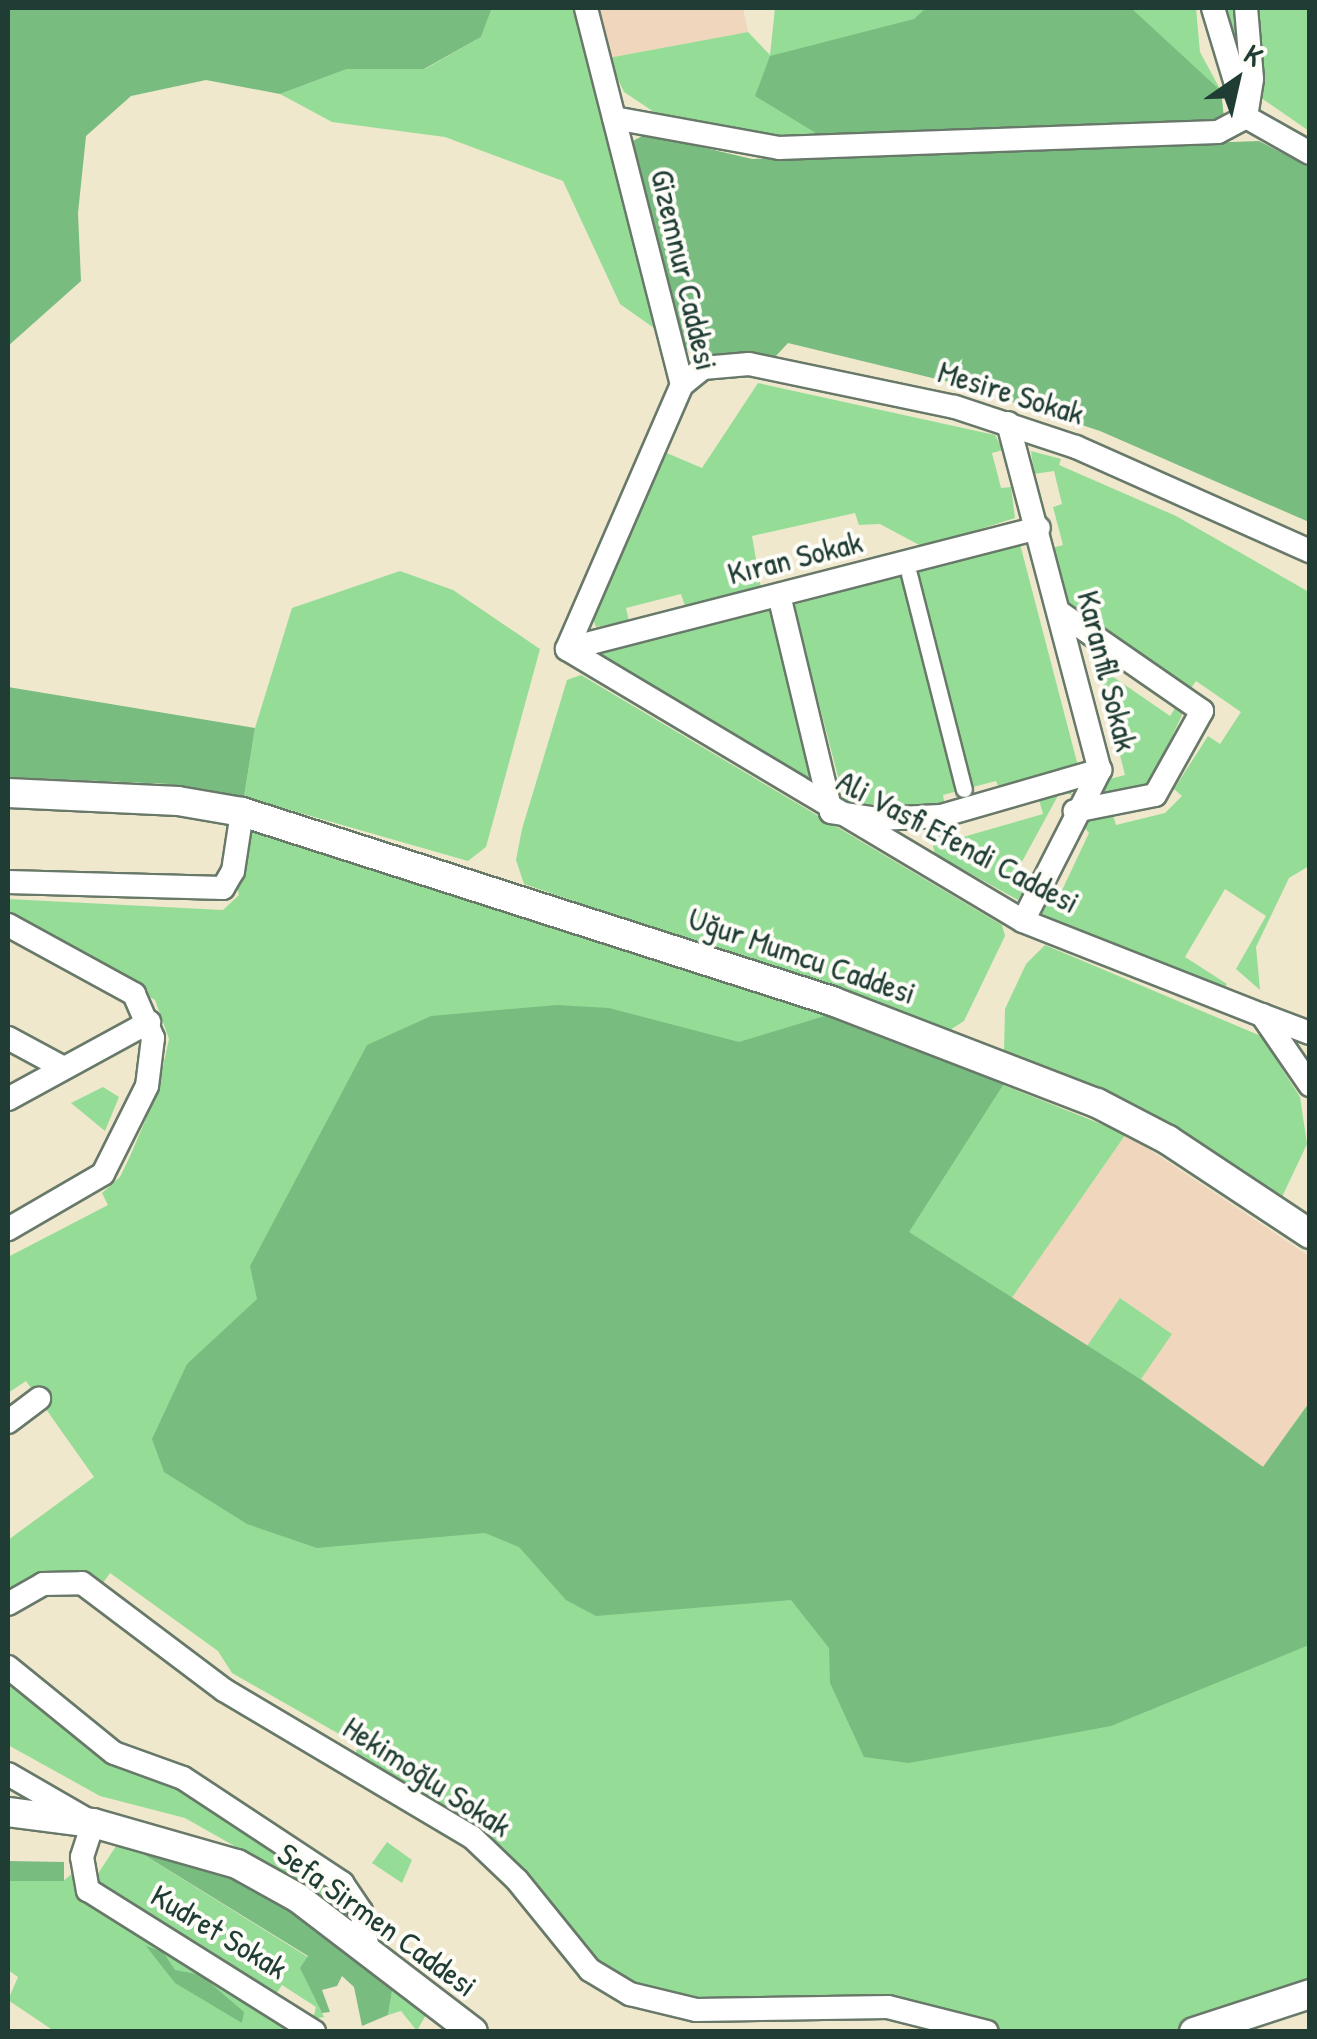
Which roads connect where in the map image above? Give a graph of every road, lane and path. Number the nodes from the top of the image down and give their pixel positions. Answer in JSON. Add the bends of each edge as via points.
{"nodes":[{"id":1,"x":586,"y":8,"type":"edge"},
{"id":2,"x":1213,"y":8,"type":"edge"},
{"id":3,"x":1246,"y":8,"type":"edge"},
{"id":4,"x":1246,"y":117,"type":"junction"},
{"id":5,"x":614,"y":118,"type":"junction"},
{"id":6,"x":1310,"y":153,"type":"edge"},
{"id":7,"x":682,"y":385,"type":"junction"},
{"id":8,"x":1008,"y":424,"type":"junction"},
{"id":9,"x":1038,"y":528,"type":"junction"},
{"id":10,"x":1310,"y":551,"type":"edge"},
{"id":11,"x":909,"y":574,"type":"dead end"},
{"id":12,"x":779,"y":596,"type":"junction"},
{"id":13,"x":1060,"y":612,"type":"junction"},
{"id":14,"x":568,"y":650,"type":"junction"},
{"id":15,"x":1100,"y":770,"type":"junction"},
{"id":16,"x":964,"y":789,"type":"dead end"},
{"id":17,"x":8,"y":793,"type":"edge"},
{"id":18,"x":1075,"y":811,"type":"junction"},
{"id":19,"x":242,"y":812,"type":"junction"},
{"id":20,"x":831,"y":812,"type":"junction"},
{"id":21,"x":941,"y":816,"type":"junction"},
{"id":22,"x":910,"y":856,"type":"junction"},
{"id":23,"x":8,"y":882,"type":"edge"},
{"id":24,"x":1023,"y":921,"type":"junction"},
{"id":25,"x":8,"y":924,"type":"edge"},
{"id":26,"x":1262,"y":1015,"type":"junction"},
{"id":27,"x":149,"y":1022,"type":"junction"},
{"id":28,"x":1310,"y":1032,"type":"edge"},
{"id":29,"x":8,"y":1038,"type":"edge"},
{"id":30,"x":60,"y":1066,"type":"junction"},
{"id":31,"x":1310,"y":1085,"type":"edge"},
{"id":32,"x":8,"y":1099,"type":"edge"},
{"id":33,"x":8,"y":1228,"type":"edge"},
{"id":34,"x":1310,"y":1234,"type":"edge"},
{"id":35,"x":39,"y":1399,"type":"dead end"},
{"id":36,"x":8,"y":1422,"type":"edge"},
{"id":37,"x":8,"y":1604,"type":"edge"},
{"id":38,"x":8,"y":1667,"type":"edge"},
{"id":39,"x":8,"y":1774,"type":"edge"},
{"id":40,"x":8,"y":1812,"type":"edge"},
{"id":41,"x":93,"y":1823,"type":"junction"},
{"id":42,"x":369,"y":1955,"type":"junction"},
{"id":43,"x":1310,"y":1994,"type":"edge"},
{"id":44,"x":314,"y":2032,"type":"edge"},
{"id":45,"x":473,"y":2032,"type":"edge"},
{"id":46,"x":987,"y":2032,"type":"edge"},
{"id":47,"x":1194,"y":2032,"type":"edge"}],
"edges":[{"from":1,"to":5,"type":"street","name":"Gizemnur Caddesi"},
{"from":2,"to":4,"type":"street"},
{"from":3,"to":4,"type":"street","via":[[1252,79]]},
{"from":4,"to":5,"type":"street","via":[[1218,132],[1186,135],[779,148]]},
{"from":4,"to":6,"type":"street"},
{"from":5,"to":7,"type":"street","name":"Gizemnur Caddesi"},
{"from":7,"to":8,"type":"street","name":"Mesire Sokak","via":[[702,368],[759,365]]},
{"from":7,"to":14,"type":"street","name":"Gizemnur Caddesi"},
{"from":8,"to":9,"type":"street","name":"Karanfil Sokak"},
{"from":8,"to":10,"type":"street","name":"Mesire Sokak","via":[[1150,476]]},
{"from":9,"to":12,"type":"street","name":"Kıran Sokak"},
{"from":9,"to":13,"type":"street","name":"Karanfil Sokak"},
{"from":11,"to":16,"type":"street"},
{"from":12,"to":14,"type":"street","name":"Kıran Sokak"},
{"from":12,"to":20,"type":"street"},
{"from":13,"to":15,"type":"street","name":"Karanfil Sokak"},
{"from":13,"to":18,"type":"street","via":[[1202,711],[1155,795]]},
{"from":14,"to":20,"type":"street","name":"Ali Vasfi Efendi Caddesi"},
{"from":15,"to":18,"type":"street","name":"Karanfil Sokak"},
{"from":15,"to":21,"type":"street"},
{"from":17,"to":19,"type":"street","name":"Uğur Mumcu Caddesi","via":[[178,801]]},
{"from":18,"to":24,"type":"street","name":"Karanfil Sokak"},
{"from":19,"to":23,"type":"street","via":[[233,871],[223,888]]},
{"from":19,"to":34,"type":"street","name":"Uğur Mumcu Caddesi","via":[[974,1052],[1134,1121]]},
{"from":20,"to":21,"type":"street","via":[[878,820]]},
{"from":20,"to":22,"type":"street","name":"Ali Vasfi Efendi Caddesi"},
{"from":21,"to":22,"type":"street","via":[[916,833]]},
{"from":22,"to":24,"type":"street","name":"Ali Vasfi Efendi Caddesi"},
{"from":24,"to":26,"type":"street","name":"Ali Vasfi Efendi Caddesi"},
{"from":25,"to":27,"type":"street","via":[[121,985]]},
{"from":26,"to":28,"type":"street","name":"Ali Vasfi Efendi Caddesi"},
{"from":26,"to":31,"type":"street"},
{"from":27,"to":30,"type":"street"},
{"from":27,"to":33,"type":"street","via":[[147,1086],[103,1174]]},
{"from":29,"to":30,"type":"street"},
{"from":30,"to":32,"type":"street","via":[[49,1079]]},
{"from":35,"to":36,"type":"street"},
{"from":37,"to":46,"type":"street","name":"Hekimoğlu Sokak","via":[[43,1584],[82,1583],[224,1690],[472,1837],[518,1880],[590,1970],[630,1994],[696,2010],[888,2006]]},
{"from":38,"to":42,"type":"street","via":[[114,1753],[183,1778],[342,1883],[361,1911]]},
{"from":39,"to":41,"type":"street"},
{"from":40,"to":41,"type":"street","name":"Sefa Sirmen Caddesi"},
{"from":41,"to":42,"type":"street","name":"Sefa Sirmen Caddesi","via":[[237,1864],[298,1898]]},
{"from":41,"to":44,"type":"street","name":"Kudret Sokak","via":[[82,1857],[88,1890]]},
{"from":42,"to":45,"type":"street","name":"Sefa Sirmen Caddesi"},
{"from":43,"to":47,"type":"street"}]}
